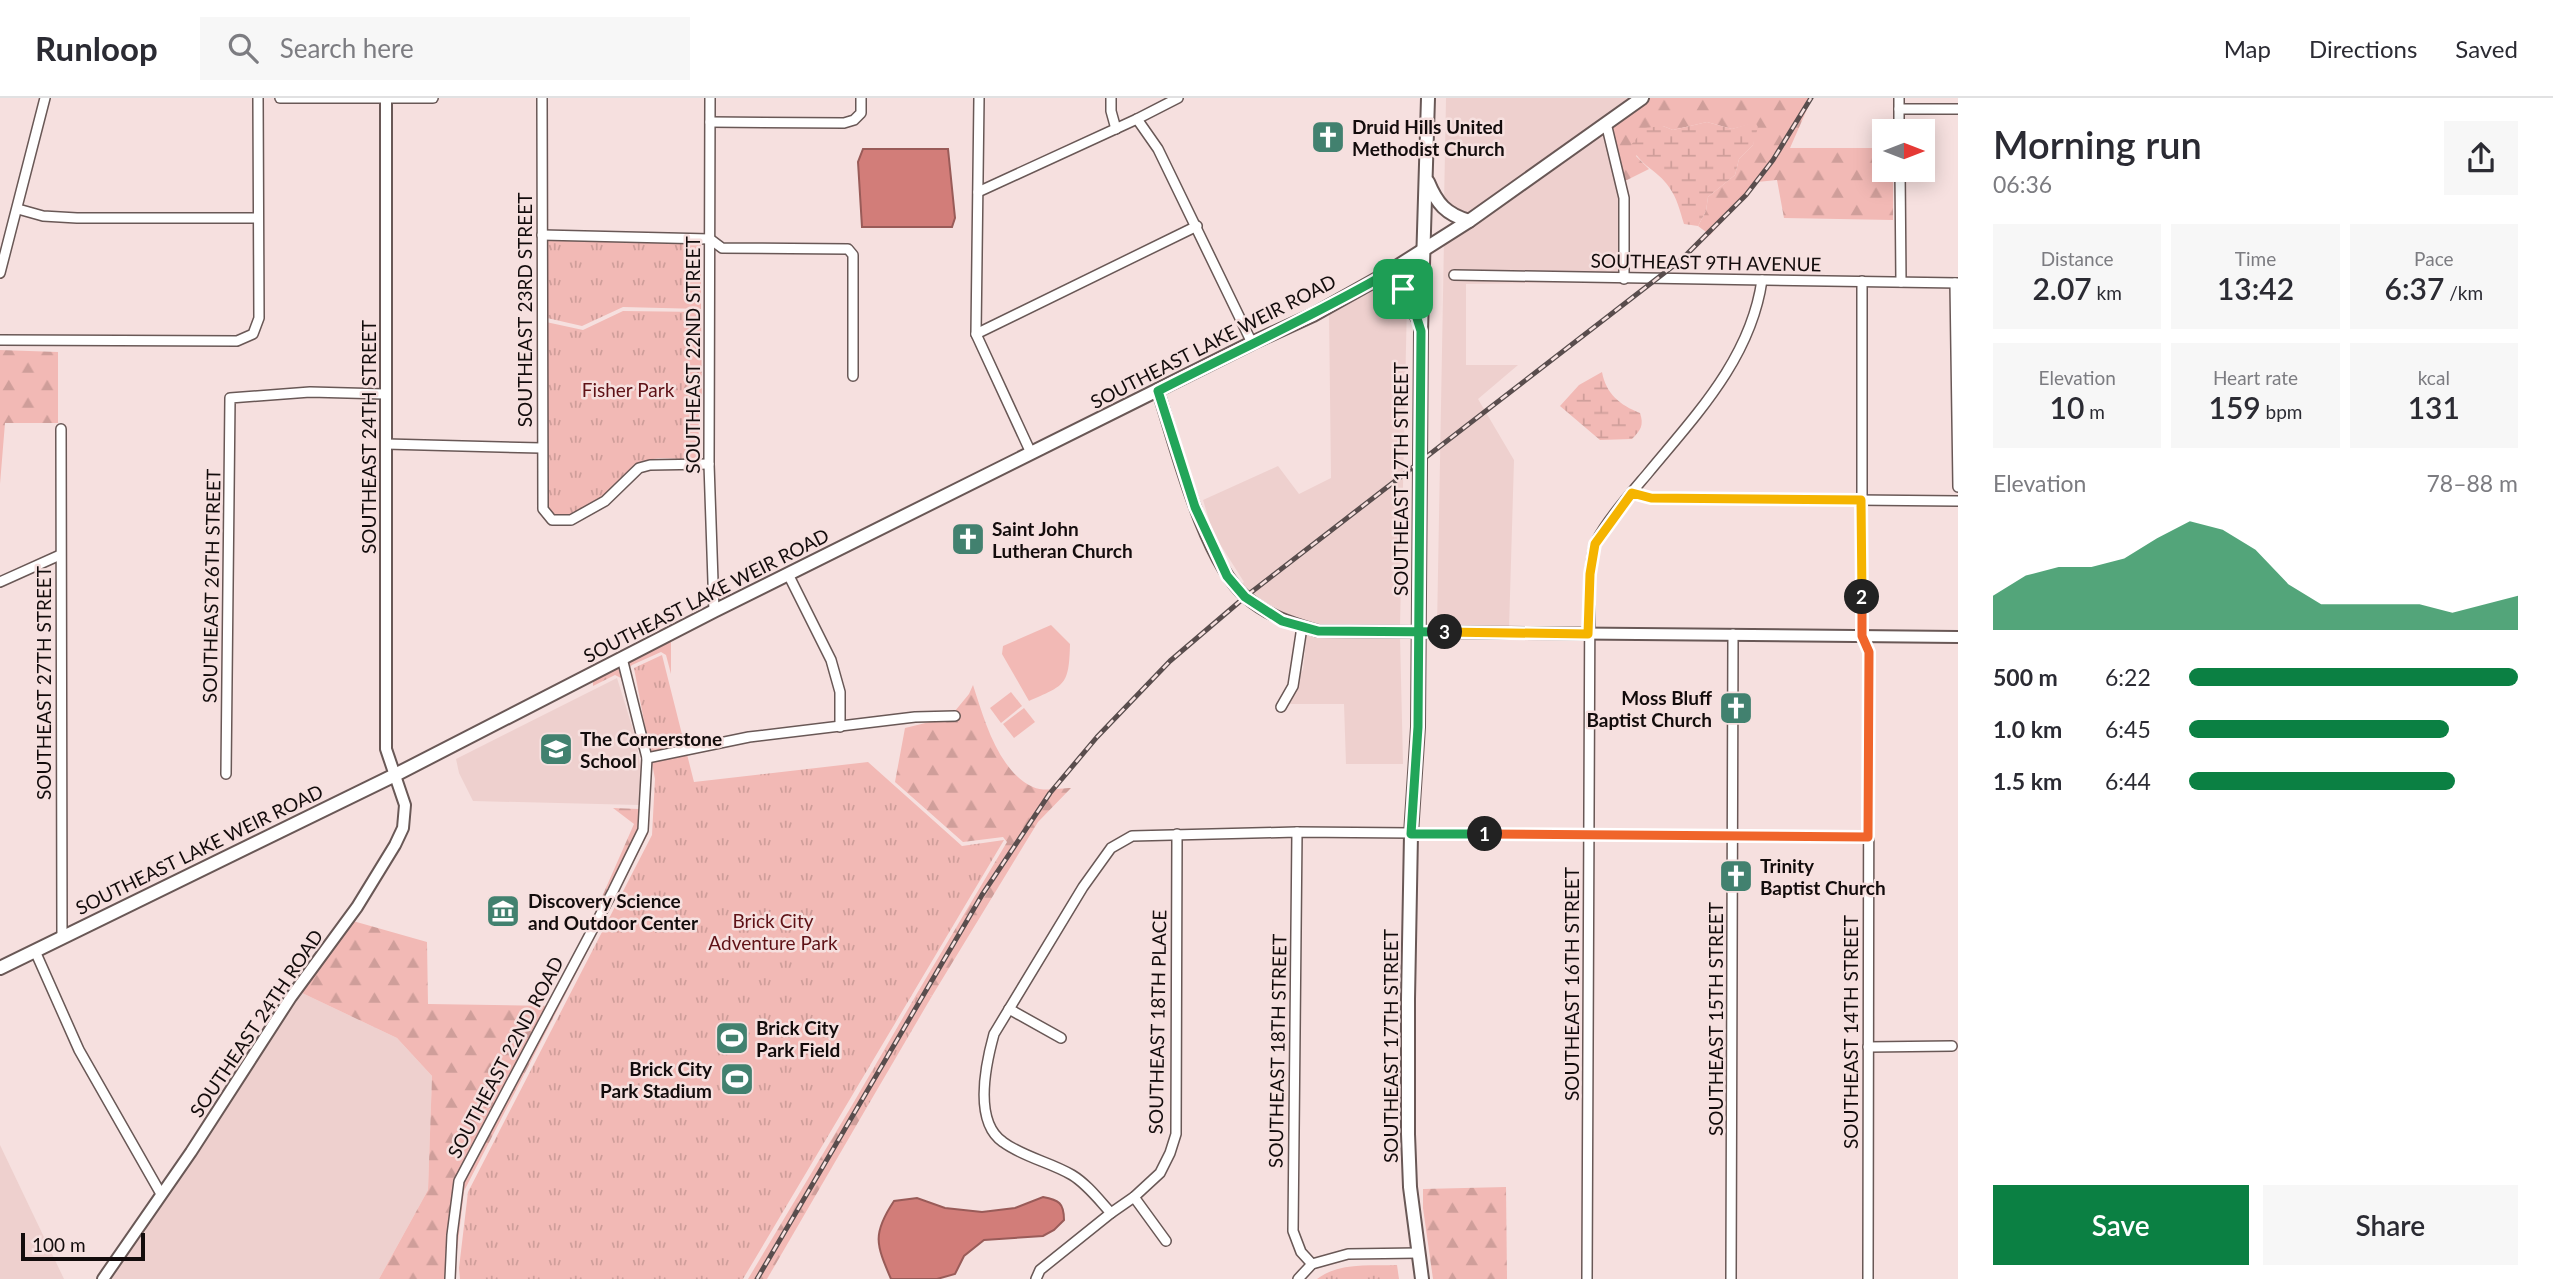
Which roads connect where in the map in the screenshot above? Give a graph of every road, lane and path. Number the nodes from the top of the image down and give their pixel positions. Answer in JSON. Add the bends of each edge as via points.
{"nodes":[{"id":1,"x":45,"y":98,"type":"edge"},
{"id":2,"x":258,"y":98,"type":"edge"},
{"id":3,"x":280,"y":98,"type":"edge"},
{"id":4,"x":386,"y":98,"type":"edge"},
{"id":5,"x":433,"y":98,"type":"edge"},
{"id":6,"x":542,"y":98,"type":"edge"},
{"id":7,"x":710,"y":98,"type":"edge"},
{"id":8,"x":861,"y":98,"type":"edge"},
{"id":9,"x":979,"y":98,"type":"edge"},
{"id":10,"x":1111,"y":98,"type":"edge"},
{"id":11,"x":1178,"y":98,"type":"edge"},
{"id":12,"x":1428,"y":98,"type":"edge"},
{"id":13,"x":1642,"y":98,"type":"edge"},
{"id":14,"x":1899,"y":98,"type":"edge"},
{"id":15,"x":1899,"y":109,"type":"junction"},
{"id":16,"x":1958,"y":109,"type":"edge"},
{"id":17,"x":1137,"y":119,"type":"junction"},
{"id":18,"x":1899,"y":119,"type":"edge"},
{"id":19,"x":710,"y":122,"type":"junction"},
{"id":20,"x":1606,"y":123,"type":"junction"},
{"id":21,"x":1116,"y":129,"type":"junction"},
{"id":22,"x":1426,"y":177,"type":"junction"},
{"id":23,"x":1900,"y":182,"type":"edge"},
{"id":24,"x":978,"y":191,"type":"junction"},
{"id":25,"x":18,"y":209,"type":"junction"},
{"id":26,"x":258,"y":218,"type":"junction"},
{"id":27,"x":1468,"y":221,"type":"junction"},
{"id":28,"x":1197,"y":226,"type":"junction"},
{"id":29,"x":542,"y":235,"type":"junction"},
{"id":30,"x":710,"y":239,"type":"junction"},
{"id":31,"x":1424,"y":247,"type":"junction"},
{"id":32,"x":0,"y":273,"type":"edge"},
{"id":33,"x":1454,"y":275,"type":"dead end"},
{"id":34,"x":1379,"y":278,"type":"junction"},
{"id":35,"x":1624,"y":279,"type":"junction"},
{"id":36,"x":1762,"y":280,"type":"junction"},
{"id":37,"x":1862,"y":281,"type":"junction"},
{"id":38,"x":1900,"y":282,"type":"junction"},
{"id":39,"x":1956,"y":283,"type":"edge"},
{"id":40,"x":1421,"y":331,"type":"junction"},
{"id":41,"x":976,"y":334,"type":"junction"},
{"id":42,"x":0,"y":340,"type":"edge"},
{"id":43,"x":1252,"y":343,"type":"junction"},
{"id":44,"x":852,"y":376,"type":"dead end"},
{"id":45,"x":1158,"y":391,"type":"junction"},
{"id":46,"x":385,"y":394,"type":"junction"},
{"id":47,"x":61,"y":429,"type":"dead end"},
{"id":48,"x":386,"y":444,"type":"junction"},
{"id":49,"x":541,"y":448,"type":"junction"},
{"id":50,"x":1031,"y":453,"type":"junction"},
{"id":51,"x":709,"y":464,"type":"junction"},
{"id":52,"x":1958,"y":487,"type":"edge"},
{"id":53,"x":1632,"y":493,"type":"junction"},
{"id":54,"x":1861,"y":500,"type":"junction"},
{"id":55,"x":1958,"y":501,"type":"edge"},
{"id":56,"x":60,"y":555,"type":"junction"},
{"id":57,"x":789,"y":574,"type":"junction"},
{"id":58,"x":0,"y":582,"type":"edge"},
{"id":59,"x":714,"y":611,"type":"junction"},
{"id":60,"x":1302,"y":626,"type":"junction"},
{"id":61,"x":1419,"y":632,"type":"junction"},
{"id":62,"x":1588,"y":634,"type":"junction"},
{"id":63,"x":1732,"y":634,"type":"junction"},
{"id":64,"x":1862,"y":636,"type":"junction"},
{"id":65,"x":1958,"y":637,"type":"edge"},
{"id":66,"x":622,"y":659,"type":"junction"},
{"id":67,"x":1281,"y":707,"type":"dead end"},
{"id":68,"x":955,"y":716,"type":"dead end"},
{"id":69,"x":839,"y":727,"type":"junction"},
{"id":70,"x":647,"y":758,"type":"junction"},
{"id":71,"x":226,"y":774,"type":"dead end"},
{"id":72,"x":395,"y":775,"type":"junction"},
{"id":73,"x":1297,"y":832,"type":"junction"},
{"id":74,"x":1177,"y":834,"type":"junction"},
{"id":75,"x":1411,"y":834,"type":"junction"},
{"id":76,"x":1588,"y":834,"type":"junction"},
{"id":77,"x":1733,"y":835,"type":"junction"},
{"id":78,"x":1868,"y":837,"type":"junction"},
{"id":79,"x":62,"y":937,"type":"junction"},
{"id":80,"x":35,"y":951,"type":"junction"},
{"id":81,"x":0,"y":968,"type":"edge"},
{"id":82,"x":1009,"y":1009,"type":"junction"},
{"id":83,"x":1061,"y":1038,"type":"dead end"},
{"id":84,"x":1952,"y":1046,"type":"dead end"},
{"id":85,"x":1868,"y":1047,"type":"junction"},
{"id":86,"x":161,"y":1194,"type":"junction"},
{"id":87,"x":1134,"y":1197,"type":"junction"},
{"id":88,"x":1111,"y":1213,"type":"junction"},
{"id":89,"x":1166,"y":1241,"type":"dead end"},
{"id":90,"x":1418,"y":1253,"type":"junction"},
{"id":91,"x":1312,"y":1264,"type":"junction"},
{"id":92,"x":103,"y":1279,"type":"edge"},
{"id":93,"x":450,"y":1279,"type":"edge"},
{"id":94,"x":1036,"y":1279,"type":"edge"},
{"id":95,"x":1298,"y":1279,"type":"edge"},
{"id":96,"x":1422,"y":1279,"type":"edge"},
{"id":97,"x":1587,"y":1279,"type":"edge"},
{"id":98,"x":1731,"y":1279,"type":"edge"},
{"id":99,"x":1868,"y":1279,"type":"edge"}],
"edges":[{"from":1,"to":25,"type":"street"},
{"from":2,"to":26,"type":"street"},
{"from":3,"to":4,"type":"street"},
{"from":4,"to":5,"type":"street"},
{"from":4,"to":46,"type":"street","name":"SOUTHEAST 24TH STREET"},
{"from":6,"to":29,"type":"street","name":"SOUTHEAST 23RD STREET"},
{"from":7,"to":19,"type":"street","name":"SOUTHEAST 22ND STREET"},
{"from":8,"to":19,"type":"street","via":[[861,113],[845,123]]},
{"from":9,"to":24,"type":"street"},
{"from":10,"to":21,"type":"street"},
{"from":11,"to":17,"type":"street"},
{"from":12,"to":22,"type":"main road","name":"SOUTHEAST 17TH STREET"},
{"from":13,"to":20,"type":"main road","name":"SOUTHEAST LAKE WEIR ROAD"},
{"from":14,"to":15,"type":"street"},
{"from":15,"to":16,"type":"street"},
{"from":15,"to":18,"type":"street"},
{"from":17,"to":21,"type":"street"},
{"from":17,"to":28,"type":"street","via":[[1158,149]]},
{"from":19,"to":30,"type":"street","name":"SOUTHEAST 22ND STREET"},
{"from":20,"to":27,"type":"main road","name":"SOUTHEAST LAKE WEIR ROAD"},
{"from":20,"to":35,"type":"street","via":[[1624,198]]},
{"from":21,"to":24,"type":"street"},
{"from":22,"to":27,"type":"main road","via":[[1442,208]]},
{"from":22,"to":31,"type":"main road","name":"SOUTHEAST 17TH STREET"},
{"from":23,"to":38,"type":"street"},
{"from":24,"to":41,"type":"street"},
{"from":25,"to":26,"type":"street","via":[[77,218]]},
{"from":25,"to":32,"type":"street"},
{"from":26,"to":42,"type":"street","via":[[259,318],[253,334],[237,341]]},
{"from":27,"to":31,"type":"main road","name":"SOUTHEAST LAKE WEIR ROAD"},
{"from":28,"to":41,"type":"street"},
{"from":28,"to":43,"type":"street"},
{"from":29,"to":30,"type":"street"},
{"from":29,"to":49,"type":"street","name":"SOUTHEAST 23RD STREET"},
{"from":30,"to":44,"type":"street","via":[[722,248],[848,249],[853,255]]},
{"from":30,"to":51,"type":"street","name":"SOUTHEAST 22ND STREET"},
{"from":31,"to":34,"type":"main road","name":"SOUTHEAST LAKE WEIR ROAD"},
{"from":31,"to":40,"type":"main road","name":"SOUTHEAST 17TH STREET"},
{"from":33,"to":35,"type":"street","name":"SOUTHEAST 9TH AVENUE"},
{"from":34,"to":40,"type":"main road","via":[[1410,296]]},
{"from":34,"to":43,"type":"main road","name":"SOUTHEAST LAKE WEIR ROAD"},
{"from":35,"to":36,"type":"street","name":"SOUTHEAST 9TH AVENUE"},
{"from":36,"to":37,"type":"street","name":"SOUTHEAST 9TH AVENUE"},
{"from":36,"to":53,"type":"street","name":"SOUTHEAST 16TH STREET","via":[[1738,355],[1715,392]]},
{"from":37,"to":38,"type":"street","name":"SOUTHEAST 9TH AVENUE"},
{"from":37,"to":54,"type":"street","name":"SOUTHEAST 14TH STREET"},
{"from":38,"to":39,"type":"street","name":"SOUTHEAST 9TH AVENUE"},
{"from":39,"to":52,"type":"street"},
{"from":40,"to":61,"type":"main road","name":"SOUTHEAST 17TH STREET"},
{"from":41,"to":50,"type":"street"},
{"from":43,"to":45,"type":"main road","name":"SOUTHEAST LAKE WEIR ROAD"},
{"from":45,"to":50,"type":"main road","name":"SOUTHEAST LAKE WEIR ROAD"},
{"from":45,"to":60,"type":"street","via":[[1195,507],[1227,576],[1245,597],[1282,621]]},
{"from":46,"to":48,"type":"street","name":"SOUTHEAST 24TH STREET"},
{"from":46,"to":71,"type":"street","name":"SOUTHEAST 26TH STREET","via":[[310,392],[230,398]]},
{"from":47,"to":56,"type":"street","name":"SOUTHEAST 27TH STREET"},
{"from":48,"to":49,"type":"street"},
{"from":48,"to":72,"type":"street","name":"SOUTHEAST 24TH STREET","via":[[386,749]]},
{"from":49,"to":51,"type":"street","name":"SOUTHEAST 23RD STREET","via":[[543,509],[552,520],[571,520],[605,501],[639,468]]},
{"from":50,"to":57,"type":"main road","name":"SOUTHEAST LAKE WEIR ROAD"},
{"from":51,"to":59,"type":"street","name":"SOUTHEAST 22ND STREET"},
{"from":53,"to":54,"type":"street","via":[[1651,498]]},
{"from":53,"to":62,"type":"street","name":"SOUTHEAST 16TH STREET","via":[[1595,544]]},
{"from":54,"to":55,"type":"street"},
{"from":54,"to":64,"type":"street","name":"SOUTHEAST 14TH STREET"},
{"from":56,"to":58,"type":"street"},
{"from":56,"to":79,"type":"street","name":"SOUTHEAST 27TH STREET"},
{"from":57,"to":59,"type":"main road","name":"SOUTHEAST LAKE WEIR ROAD"},
{"from":57,"to":69,"type":"street","via":[[831,660],[841,692]]},
{"from":59,"to":66,"type":"main road","name":"SOUTHEAST LAKE WEIR ROAD"},
{"from":60,"to":61,"type":"street","via":[[1318,631]]},
{"from":60,"to":67,"type":"street","via":[[1293,686]]},
{"from":61,"to":62,"type":"street"},
{"from":61,"to":75,"type":"main road","name":"SOUTHEAST 17TH STREET"},
{"from":62,"to":63,"type":"street"},
{"from":62,"to":76,"type":"street","name":"SOUTHEAST 16TH STREET"},
{"from":63,"to":64,"type":"street"},
{"from":63,"to":77,"type":"street","name":"SOUTHEAST 15TH STREET"},
{"from":64,"to":65,"type":"street"},
{"from":64,"to":78,"type":"street","name":"SOUTHEAST 14TH STREET","via":[[1869,652]]},
{"from":66,"to":70,"type":"street","name":"SOUTHEAST 22ND ROAD"},
{"from":66,"to":72,"type":"main road","name":"SOUTHEAST LAKE WEIR ROAD"},
{"from":68,"to":69,"type":"street"},
{"from":69,"to":70,"type":"street","via":[[749,737]]},
{"from":70,"to":93,"type":"street","name":"SOUTHEAST 22ND ROAD","via":[[643,830],[459,1181]]},
{"from":72,"to":79,"type":"main road","name":"SOUTHEAST LAKE WEIR ROAD"},
{"from":72,"to":86,"type":"street","name":"SOUTHEAST 24TH ROAD","via":[[405,805],[403,828],[395,845]]},
{"from":73,"to":74,"type":"street"},
{"from":73,"to":75,"type":"street"},
{"from":73,"to":91,"type":"street","name":"SOUTHEAST 18TH STREET","via":[[1293,1231],[1301,1252]]},
{"from":74,"to":82,"type":"street","via":[[1132,836],[1111,848]]},
{"from":74,"to":87,"type":"street","name":"SOUTHEAST 18TH PLACE","via":[[1176,1134],[1160,1173]]},
{"from":75,"to":76,"type":"street"},
{"from":75,"to":90,"type":"main road","name":"SOUTHEAST 17TH STREET","via":[[1408,1134]]},
{"from":76,"to":77,"type":"street"},
{"from":76,"to":97,"type":"street","name":"SOUTHEAST 16TH STREET"},
{"from":77,"to":78,"type":"street"},
{"from":77,"to":98,"type":"street","name":"SOUTHEAST 15TH STREET"},
{"from":78,"to":85,"type":"street","name":"SOUTHEAST 14TH STREET"},
{"from":79,"to":80,"type":"main road","name":"SOUTHEAST LAKE WEIR ROAD"},
{"from":80,"to":81,"type":"main road","name":"SOUTHEAST LAKE WEIR ROAD"},
{"from":80,"to":86,"type":"street","via":[[79,1050]]},
{"from":82,"to":83,"type":"street"},
{"from":82,"to":88,"type":"street","via":[[994,1034],[987,1060],[989,1127],[1002,1142],[1073,1175]]},
{"from":84,"to":85,"type":"street"},
{"from":85,"to":99,"type":"street","name":"SOUTHEAST 14TH STREET"},
{"from":86,"to":92,"type":"street","name":"SOUTHEAST 24TH ROAD"},
{"from":87,"to":88,"type":"street","name":"SOUTHEAST 18TH PLACE"},
{"from":87,"to":89,"type":"street"},
{"from":88,"to":94,"type":"street","name":"SOUTHEAST 18TH PLACE"},
{"from":90,"to":91,"type":"street","via":[[1348,1254]]},
{"from":90,"to":96,"type":"main road","name":"SOUTHEAST 17TH STREET"},
{"from":91,"to":95,"type":"street"}]}
